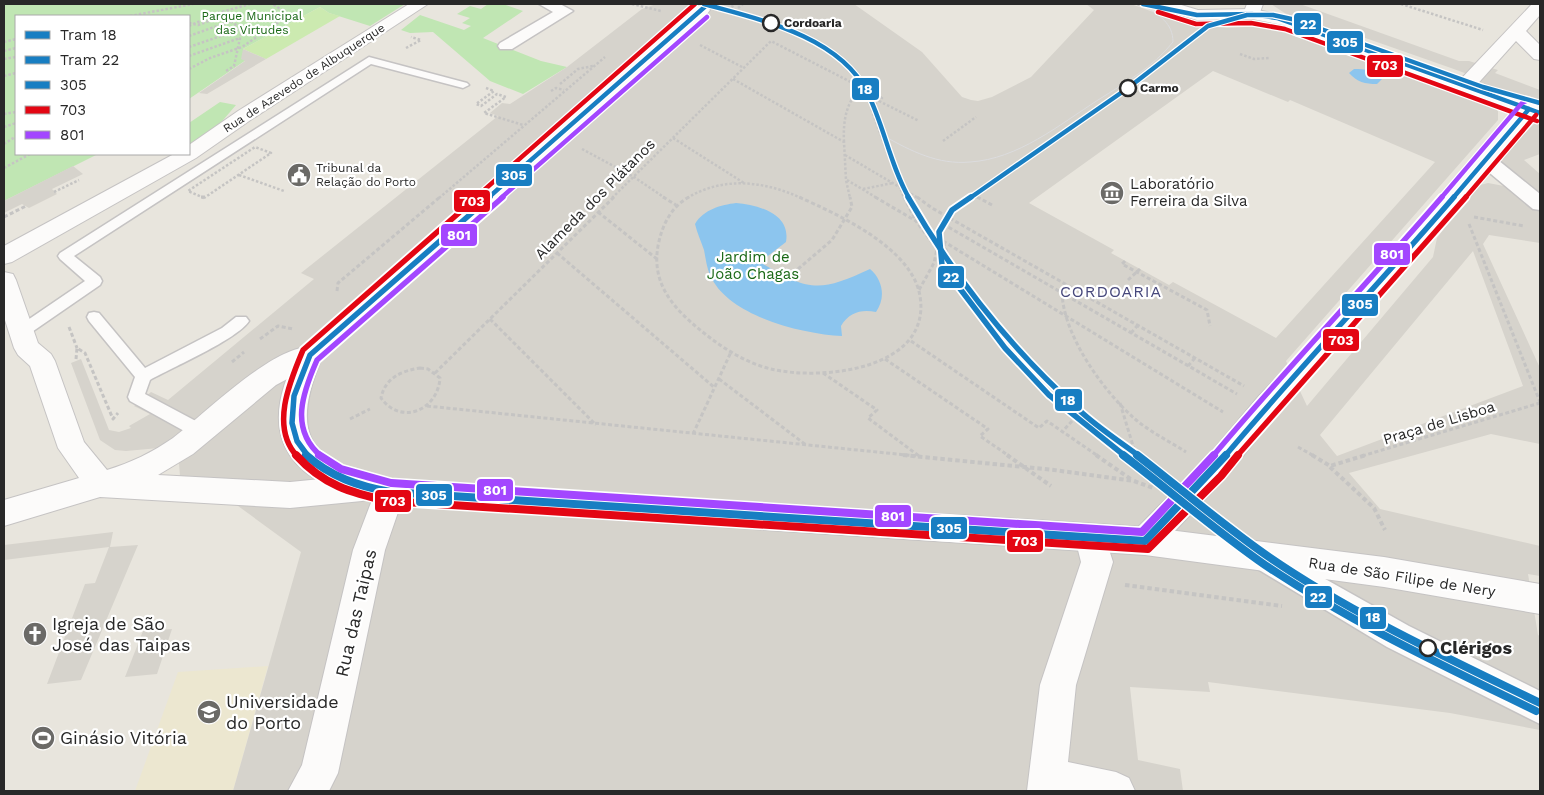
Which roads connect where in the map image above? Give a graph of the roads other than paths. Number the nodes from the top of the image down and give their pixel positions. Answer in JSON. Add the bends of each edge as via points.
{"nodes":[{"id":1,"x":420,"y":4,"type":"edge"},
{"id":2,"x":547,"y":4,"type":"edge"},
{"id":3,"x":1144,"y":4,"type":"edge"},
{"id":4,"x":1161,"y":4,"type":"edge"},
{"id":5,"x":672,"y":5,"type":"edge"},
{"id":6,"x":1540,"y":5,"type":"edge"},
{"id":7,"x":704,"y":7,"type":"edge"},
{"id":8,"x":1253,"y":9,"type":"edge"},
{"id":9,"x":1197,"y":14,"type":"junction"},
{"id":10,"x":1513,"y":35,"type":"junction"},
{"id":11,"x":506,"y":46,"type":"dead end"},
{"id":12,"x":1540,"y":55,"type":"edge"},
{"id":13,"x":463,"y":85,"type":"dead end"},
{"id":14,"x":1466,"y":85,"type":"junction"},
{"id":15,"x":1534,"y":111,"type":"edge"},
{"id":16,"x":190,"y":153,"type":"edge"},
{"id":17,"x":187,"y":155,"type":"edge"},
{"id":18,"x":1486,"y":160,"type":"junction"},
{"id":19,"x":1540,"y":204,"type":"edge"},
{"id":20,"x":4,"y":256,"type":"edge"},
{"id":21,"x":4,"y":280,"type":"edge"},
{"id":22,"x":94,"y":317,"type":"dead end"},
{"id":23,"x":241,"y":321,"type":"dead end"},
{"id":24,"x":21,"y":332,"type":"junction"},
{"id":25,"x":310,"y":355,"type":"junction"},
{"id":26,"x":143,"y":376,"type":"junction"},
{"id":27,"x":201,"y":432,"type":"junction"},
{"id":28,"x":102,"y":485,"type":"junction"},
{"id":29,"x":376,"y":490,"type":"junction"},
{"id":30,"x":4,"y":513,"type":"edge"},
{"id":31,"x":1091,"y":538,"type":"junction"},
{"id":32,"x":1145,"y":541,"type":"junction"},
{"id":33,"x":1262,"y":556,"type":"junction"},
{"id":34,"x":1540,"y":599,"type":"edge"},
{"id":35,"x":1540,"y":708,"type":"edge"},
{"id":36,"x":1048,"y":784,"type":"edge"},
{"id":37,"x":308,"y":791,"type":"edge"},
{"id":38,"x":1116,"y":791,"type":"edge"}],
"edges":[{"from":1,"to":16,"type":"street","name":"Rua de Azevedo de Albuquerque"},
{"from":2,"to":11,"type":"street","via":[[565,11]]},
{"from":3,"to":9,"type":"lane"},
{"from":4,"to":9,"type":"street"},
{"from":5,"to":7,"type":"street"},
{"from":6,"to":10,"type":"street"},
{"from":7,"to":25,"type":"street"},
{"from":8,"to":9,"type":"street","via":[[1224,16]]},
{"from":8,"to":14,"type":"street"},
{"from":10,"to":12,"type":"street"},
{"from":10,"to":14,"type":"street"},
{"from":13,"to":24,"type":"lane","via":[[369,60],[65,256],[94,281]]},
{"from":14,"to":15,"type":"street"},
{"from":15,"to":18,"type":"street"},
{"from":17,"to":20,"type":"street","name":"Rua de Azevedo de Albuquerque"},
{"from":18,"to":19,"type":"street"},
{"from":18,"to":32,"type":"street","via":[[1208,476]]},
{"from":21,"to":24,"type":"street"},
{"from":22,"to":26,"type":"lane"},
{"from":23,"to":26,"type":"lane","via":[[227,332]]},
{"from":24,"to":28,"type":"street","via":[[28,348],[42,361],[72,448]]},
{"from":25,"to":27,"type":"street","via":[[266,378]]},
{"from":25,"to":29,"type":"street","via":[[292,404],[291,430],[306,457],[338,480]]},
{"from":26,"to":27,"type":"lane","via":[[136,397]]},
{"from":27,"to":28,"type":"street","via":[[180,450],[152,466]]},
{"from":28,"to":29,"type":"street","via":[[290,494]]},
{"from":28,"to":30,"type":"street","via":[[34,501]]},
{"from":29,"to":31,"type":"street","name":"Rua de São Filipe de Nery"},
{"from":29,"to":37,"type":"street","name":"Rua das Taipas","via":[[369,550],[319,773]]},
{"from":31,"to":32,"type":"street","name":"Rua de São Filipe de Nery"},
{"from":31,"to":36,"type":"street","via":[[1097,562],[1058,685]]},
{"from":32,"to":33,"type":"street","name":"Rua de São Filipe de Nery"},
{"from":33,"to":34,"type":"street","name":"Rua de São Filipe de Nery","via":[[1384,572]]},
{"from":33,"to":35,"type":"street","via":[[1426,652]]},
{"from":36,"to":38,"type":"street"}]}
